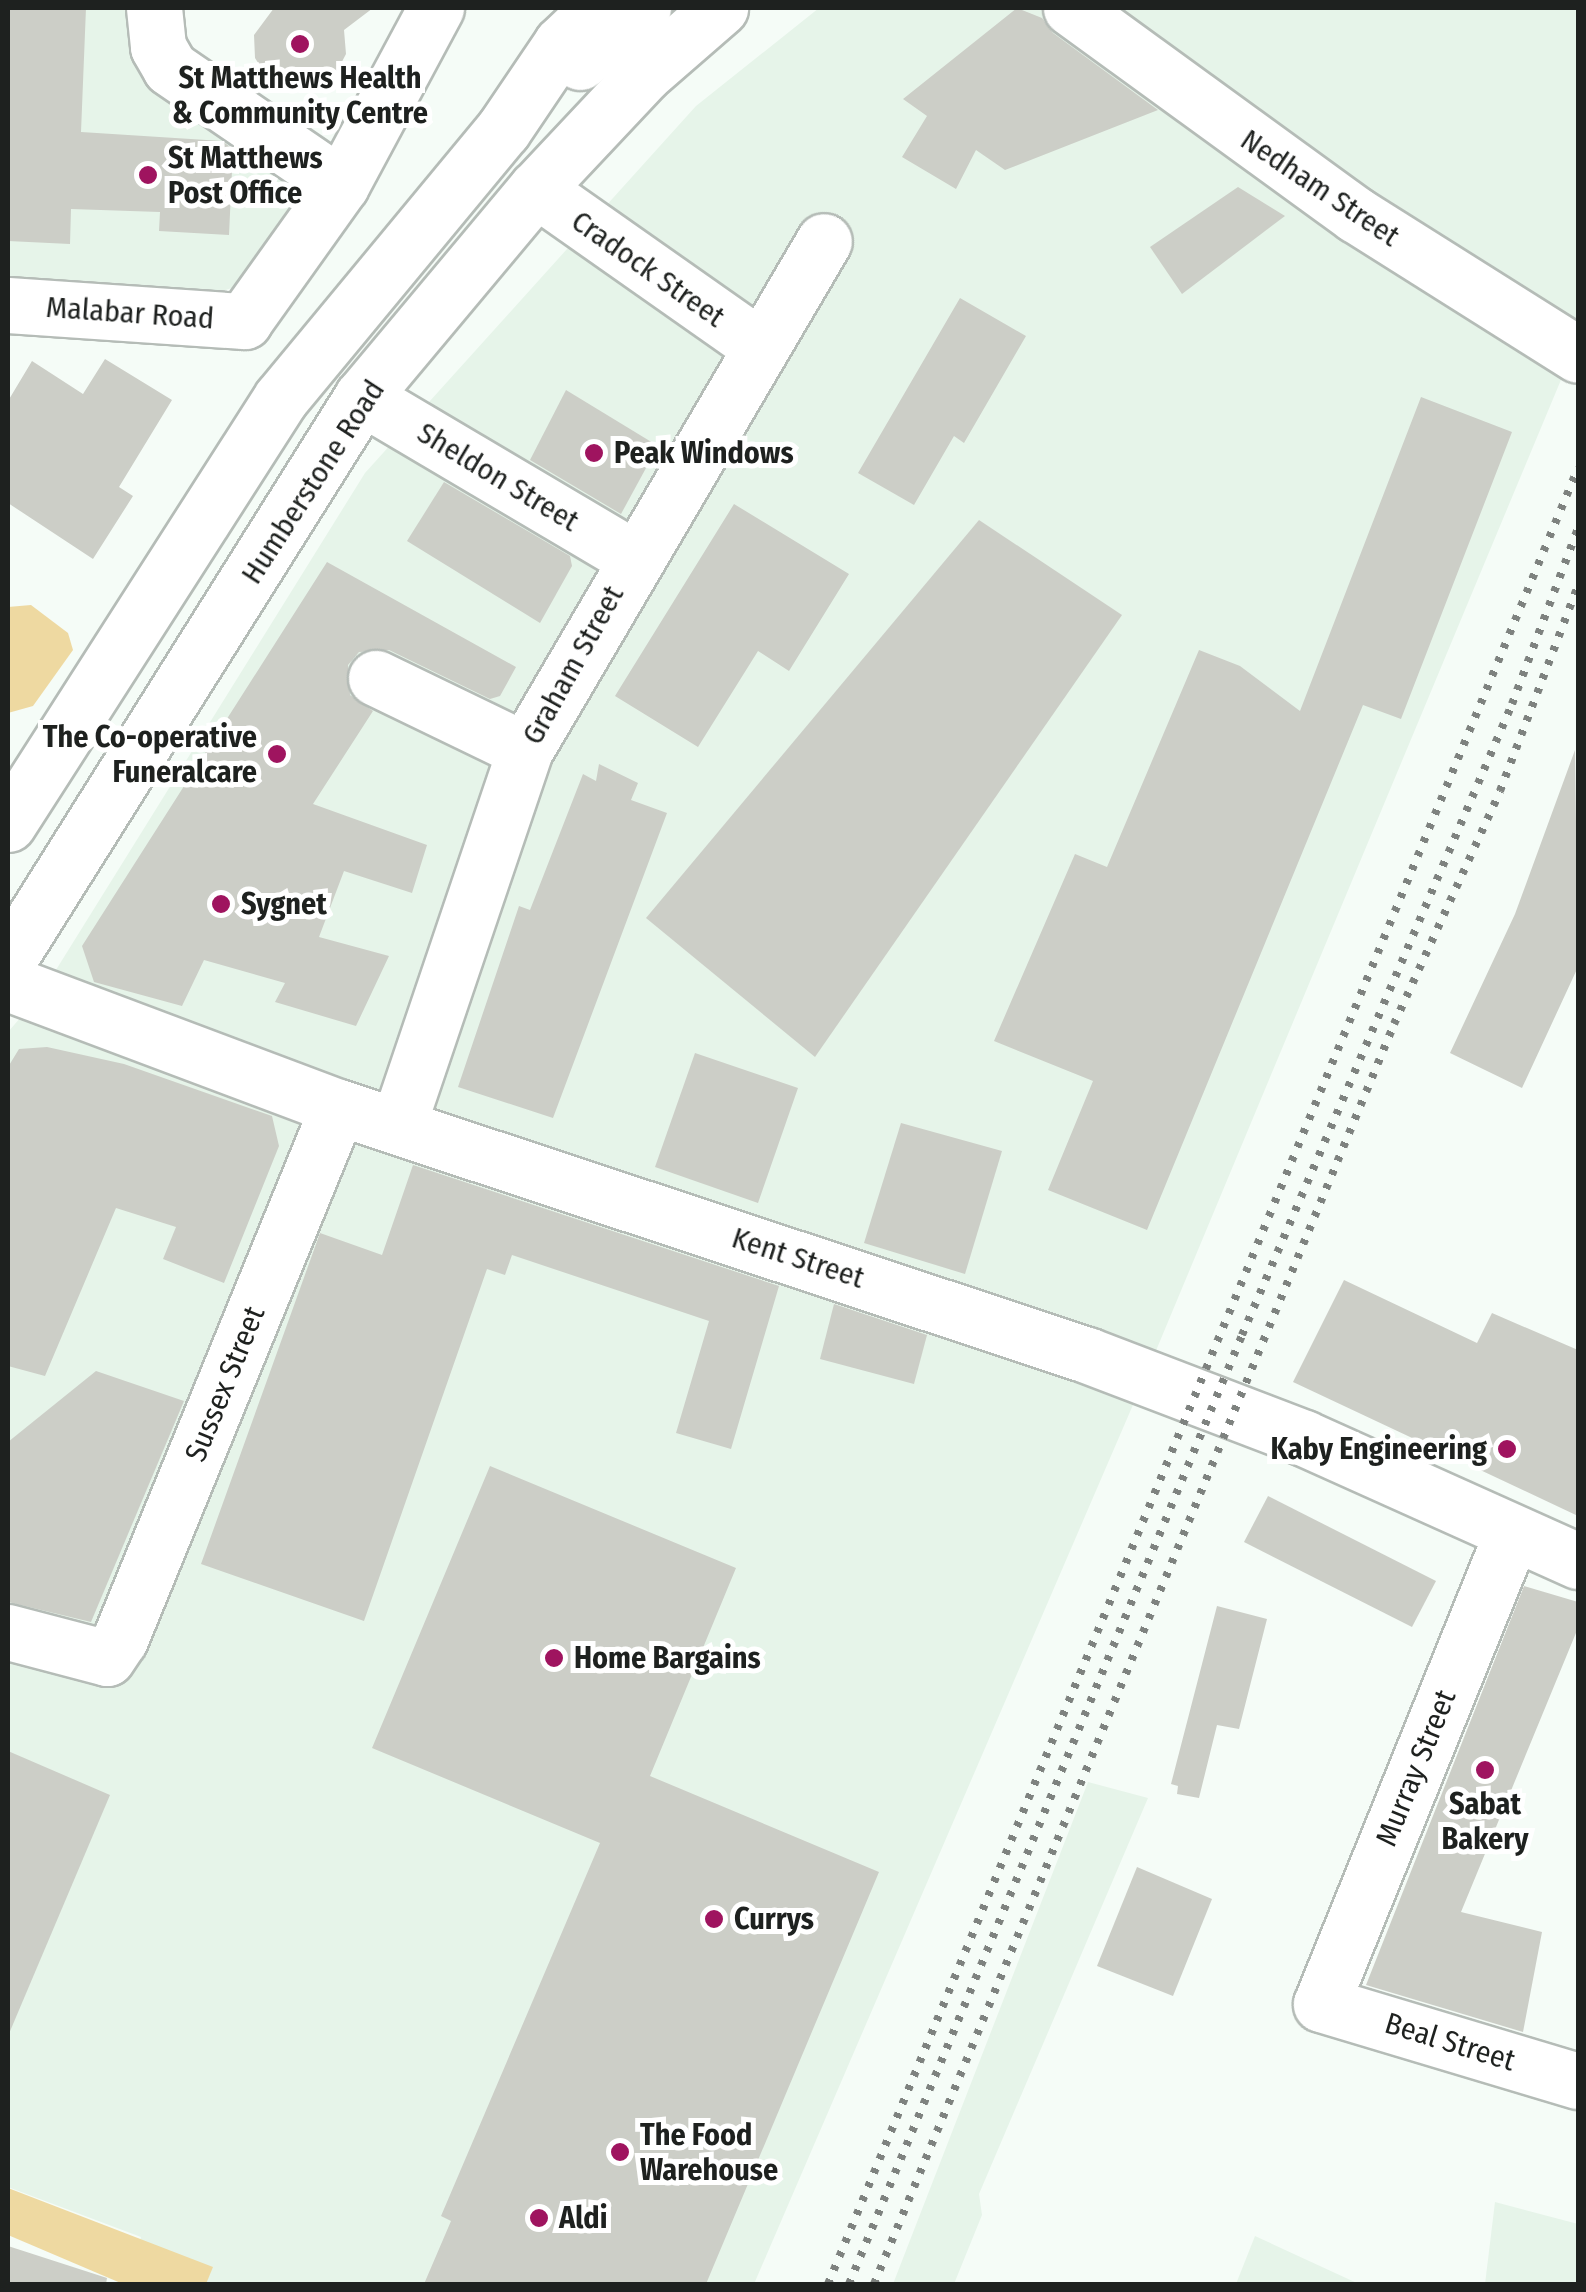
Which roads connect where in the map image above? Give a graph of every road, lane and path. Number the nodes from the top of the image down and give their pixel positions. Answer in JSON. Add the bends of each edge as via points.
{"nodes":[{"id":1,"x":154,"y":8,"type":"edge"},
{"id":2,"x":436,"y":8,"type":"edge"},
{"id":3,"x":643,"y":8,"type":"edge"},
{"id":4,"x":720,"y":8,"type":"edge"},
{"id":5,"x":1071,"y":8,"type":"edge"},
{"id":6,"x":582,"y":20,"type":"edge"},
{"id":7,"x":503,"y":130,"type":"junction"},
{"id":8,"x":341,"y":186,"type":"junction"},
{"id":9,"x":536,"y":189,"type":"junction"},
{"id":10,"x":824,"y":241,"type":"dead end"},
{"id":11,"x":8,"y":304,"type":"edge"},
{"id":12,"x":761,"y":347,"type":"junction"},
{"id":13,"x":1578,"y":356,"type":"edge"},
{"id":14,"x":362,"y":397,"type":"junction"},
{"id":15,"x":634,"y":558,"type":"junction"},
{"id":16,"x":198,"y":663,"type":"junction"},
{"id":17,"x":376,"y":678,"type":"dead end"},
{"id":18,"x":525,"y":750,"type":"junction"},
{"id":19,"x":9,"y":818,"type":"edge"},
{"id":20,"x":8,"y":960,"type":"edge"},
{"id":21,"x":8,"y":982,"type":"edge"},
{"id":22,"x":338,"y":1107,"type":"junction"},
{"id":23,"x":398,"y":1125,"type":"junction"},
{"id":24,"x":1512,"y":1533,"type":"junction"},
{"id":25,"x":1578,"y":1560,"type":"edge"},
{"id":26,"x":8,"y":1632,"type":"edge"},
{"id":27,"x":1321,"y":2004,"type":"joint"},
{"id":28,"x":1578,"y":2081,"type":"edge"}],
"edges":[{"from":1,"to":8,"type":"street","via":[[158,47],[170,68]]},
{"from":2,"to":8,"type":"street","name":"Malabar Road"},
{"from":3,"to":7,"type":"street"},
{"from":4,"to":9,"type":"street","name":"Humberstone Road","via":[[644,74]]},
{"from":5,"to":13,"type":"street","name":"Nedham Street","via":[[1356,215]]},
{"from":6,"to":7,"type":"street"},
{"from":7,"to":19,"type":"street","via":[[281,398]]},
{"from":8,"to":11,"type":"street","name":"Malabar Road","via":[[244,321]]},
{"from":9,"to":12,"type":"street","name":"Cradock Street"},
{"from":9,"to":14,"type":"street","name":"Humberstone Road"},
{"from":10,"to":12,"type":"street","name":"Graham Street"},
{"from":12,"to":15,"type":"street","name":"Graham Street"},
{"from":14,"to":15,"type":"street","name":"Sheldon Street"},
{"from":14,"to":16,"type":"street","name":"Humberstone Road"},
{"from":15,"to":18,"type":"street","name":"Graham Street"},
{"from":16,"to":19,"type":"street","via":[[67,816],[39,829]]},
{"from":16,"to":20,"type":"street","name":"Humberstone Road"},
{"from":17,"to":18,"type":"street"},
{"from":18,"to":23,"type":"street","name":"Graham Street"},
{"from":21,"to":22,"type":"street","name":"Kent Street"},
{"from":22,"to":23,"type":"street","name":"Kent Street"},
{"from":22,"to":26,"type":"street","name":"Sussex Street","via":[[120,1639],[107,1658]]},
{"from":23,"to":24,"type":"street","name":"Kent Street","via":[[1087,1354],[1320,1445]]},
{"from":24,"to":25,"type":"street","name":"Kent Street"},
{"from":24,"to":27,"type":"street","name":"Murray Street"},
{"from":27,"to":28,"type":"street","name":"Beal Street"}]}
